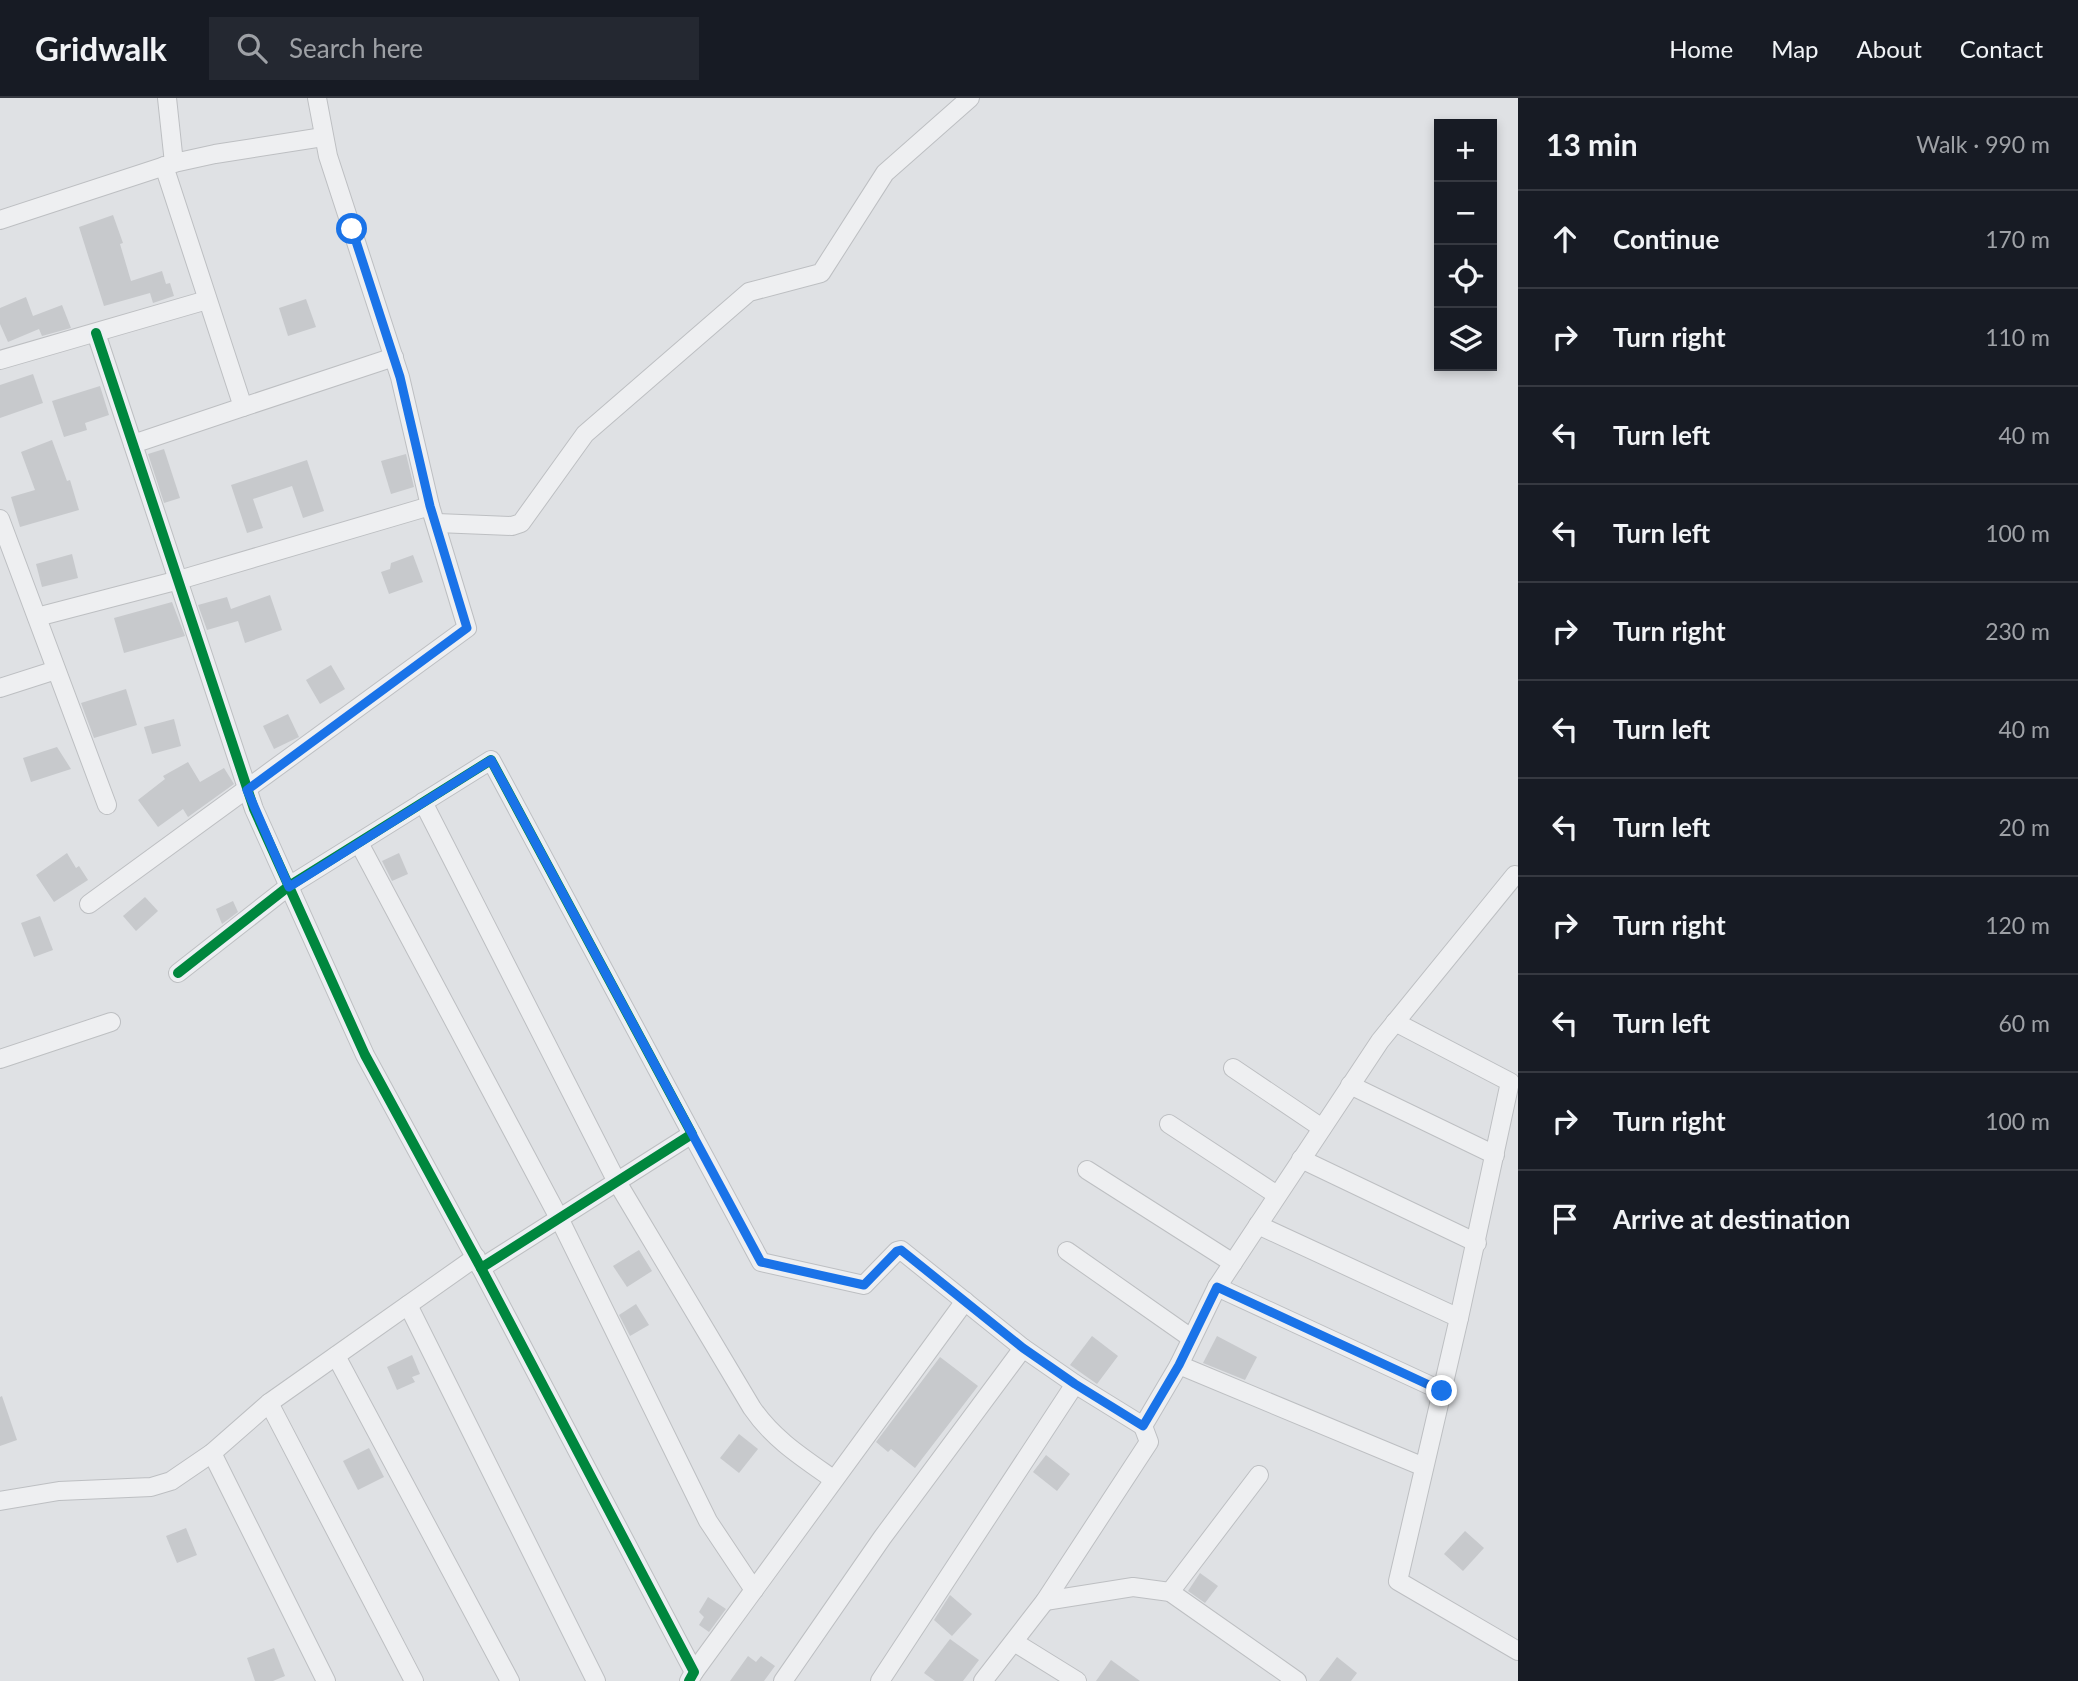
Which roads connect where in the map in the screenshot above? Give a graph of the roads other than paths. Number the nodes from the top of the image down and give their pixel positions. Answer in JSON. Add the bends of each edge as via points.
{"nodes":[{"id":1,"x":167,"y":98,"type":"edge"},
{"id":2,"x":317,"y":98,"type":"edge"},
{"id":3,"x":970,"y":98,"type":"edge"},
{"id":4,"x":323,"y":137,"type":"junction"},
{"id":5,"x":169,"y":165,"type":"junction"},
{"id":6,"x":0,"y":220,"type":"edge"},
{"id":7,"x":207,"y":300,"type":"junction"},
{"id":8,"x":96,"y":333,"type":"junction"},
{"id":9,"x":394,"y":357,"type":"junction"},
{"id":10,"x":0,"y":360,"type":"edge"},
{"id":11,"x":243,"y":407,"type":"junction"},
{"id":12,"x":133,"y":444,"type":"junction"},
{"id":13,"x":430,"y":506,"type":"junction"},
{"id":14,"x":0,"y":519,"type":"edge"},
{"id":15,"x":437,"y":523,"type":"junction"},
{"id":16,"x":180,"y":580,"type":"junction"},
{"id":17,"x":37,"y":617,"type":"junction"},
{"id":18,"x":57,"y":670,"type":"junction"},
{"id":19,"x":0,"y":688,"type":"edge"},
{"id":20,"x":247,"y":790,"type":"junction"},
{"id":21,"x":424,"y":802,"type":"junction"},
{"id":22,"x":107,"y":805,"type":"dead end"},
{"id":23,"x":359,"y":843,"type":"junction"},
{"id":24,"x":1515,"y":876,"type":"dead end"},
{"id":25,"x":289,"y":887,"type":"junction"},
{"id":26,"x":89,"y":904,"type":"dead end"},
{"id":27,"x":178,"y":973,"type":"dead end"},
{"id":28,"x":111,"y":1022,"type":"dead end"},
{"id":29,"x":1395,"y":1022,"type":"junction"},
{"id":30,"x":0,"y":1059,"type":"edge"},
{"id":31,"x":1233,"y":1068,"type":"dead end"},
{"id":32,"x":1350,"y":1085,"type":"junction"},
{"id":33,"x":1169,"y":1124,"type":"dead end"},
{"id":34,"x":1322,"y":1128,"type":"junction"},
{"id":35,"x":692,"y":1134,"type":"junction"},
{"id":36,"x":1495,"y":1155,"type":"junction"},
{"id":37,"x":1301,"y":1159,"type":"junction"},
{"id":38,"x":1087,"y":1170,"type":"dead end"},
{"id":39,"x":617,"y":1182,"type":"junction"},
{"id":40,"x":1277,"y":1195,"type":"junction"},
{"id":41,"x":559,"y":1218,"type":"junction"},
{"id":42,"x":1258,"y":1224,"type":"junction"},
{"id":43,"x":1477,"y":1243,"type":"junction"},
{"id":44,"x":1067,"y":1251,"type":"dead end"},
{"id":45,"x":479,"y":1263,"type":"junction"},
{"id":46,"x":1233,"y":1263,"type":"junction"},
{"id":47,"x":1217,"y":1287,"type":"junction"},
{"id":48,"x":965,"y":1301,"type":"junction"},
{"id":49,"x":408,"y":1305,"type":"junction"},
{"id":50,"x":1460,"y":1318,"type":"junction"},
{"id":51,"x":1191,"y":1338,"type":"junction"},
{"id":52,"x":1023,"y":1348,"type":"junction"},
{"id":53,"x":336,"y":1356,"type":"junction"},
{"id":54,"x":1179,"y":1365,"type":"junction"},
{"id":55,"x":1075,"y":1384,"type":"junction"},
{"id":56,"x":1442,"y":1391,"type":"junction"},
{"id":57,"x":269,"y":1403,"type":"junction"},
{"id":58,"x":1143,"y":1426,"type":"junction"},
{"id":59,"x":212,"y":1453,"type":"junction"},
{"id":60,"x":1424,"y":1467,"type":"junction"},
{"id":61,"x":1259,"y":1475,"type":"dead end"},
{"id":62,"x":833,"y":1479,"type":"junction"},
{"id":63,"x":0,"y":1501,"type":"edge"},
{"id":64,"x":754,"y":1590,"type":"junction"},
{"id":65,"x":1170,"y":1592,"type":"junction"},
{"id":66,"x":1045,"y":1601,"type":"junction"},
{"id":67,"x":1014,"y":1642,"type":"junction"},
{"id":68,"x":1518,"y":1651,"type":"edge"},
{"id":69,"x":691,"y":1677,"type":"edge"},
{"id":70,"x":326,"y":1681,"type":"edge"},
{"id":71,"x":414,"y":1681,"type":"edge"},
{"id":72,"x":510,"y":1681,"type":"edge"},
{"id":73,"x":596,"y":1681,"type":"edge"},
{"id":74,"x":783,"y":1681,"type":"edge"},
{"id":75,"x":880,"y":1681,"type":"edge"},
{"id":76,"x":982,"y":1681,"type":"edge"},
{"id":77,"x":1077,"y":1681,"type":"edge"},
{"id":78,"x":1297,"y":1681,"type":"edge"}],
"edges":[{"from":1,"to":5,"type":"street"},
{"from":2,"to":4,"type":"street"},
{"from":3,"to":15,"type":"street","via":[[885,173],[821,273],[749,292],[585,434],[521,523]]},
{"from":4,"to":5,"type":"street"},
{"from":4,"to":9,"type":"street"},
{"from":5,"to":6,"type":"street"},
{"from":5,"to":7,"type":"street"},
{"from":7,"to":8,"type":"street"},
{"from":7,"to":11,"type":"street"},
{"from":8,"to":10,"type":"street"},
{"from":8,"to":12,"type":"street"},
{"from":9,"to":11,"type":"street"},
{"from":9,"to":13,"type":"street"},
{"from":11,"to":12,"type":"street"},
{"from":12,"to":16,"type":"street"},
{"from":13,"to":15,"type":"street"},
{"from":13,"to":16,"type":"street"},
{"from":14,"to":17,"type":"street"},
{"from":15,"to":20,"type":"street","via":[[467,628]]},
{"from":16,"to":17,"type":"street"},
{"from":16,"to":20,"type":"street"},
{"from":17,"to":18,"type":"street"},
{"from":18,"to":19,"type":"street"},
{"from":18,"to":22,"type":"street"},
{"from":20,"to":25,"type":"street"},
{"from":20,"to":26,"type":"street"},
{"from":21,"to":23,"type":"street"},
{"from":21,"to":35,"type":"street","via":[[491,760]]},
{"from":21,"to":39,"type":"street"},
{"from":23,"to":25,"type":"street"},
{"from":23,"to":41,"type":"street"},
{"from":24,"to":29,"type":"street"},
{"from":25,"to":27,"type":"street"},
{"from":25,"to":45,"type":"street","via":[[365,1055]]},
{"from":28,"to":30,"type":"street"},
{"from":29,"to":32,"type":"street"},
{"from":29,"to":36,"type":"street","via":[[1510,1082]]},
{"from":31,"to":34,"type":"street"},
{"from":32,"to":34,"type":"street"},
{"from":32,"to":36,"type":"street"},
{"from":33,"to":40,"type":"street"},
{"from":34,"to":37,"type":"street"},
{"from":35,"to":39,"type":"street"},
{"from":35,"to":48,"type":"street","via":[[761,1262],[864,1285],[901,1250]]},
{"from":36,"to":43,"type":"street"},
{"from":37,"to":40,"type":"street"},
{"from":37,"to":43,"type":"street"},
{"from":38,"to":46,"type":"street"},
{"from":39,"to":41,"type":"street"},
{"from":39,"to":62,"type":"street","via":[[763,1424]]},
{"from":40,"to":42,"type":"street"},
{"from":41,"to":45,"type":"street"},
{"from":41,"to":64,"type":"street","via":[[708,1521]]},
{"from":42,"to":46,"type":"street"},
{"from":42,"to":50,"type":"street"},
{"from":43,"to":50,"type":"street"},
{"from":44,"to":51,"type":"street"},
{"from":45,"to":49,"type":"street"},
{"from":45,"to":69,"type":"street"},
{"from":46,"to":47,"type":"street"},
{"from":47,"to":51,"type":"street"},
{"from":47,"to":56,"type":"street"},
{"from":48,"to":52,"type":"street"},
{"from":48,"to":62,"type":"street"},
{"from":49,"to":53,"type":"street"},
{"from":49,"to":73,"type":"street"},
{"from":50,"to":56,"type":"street"},
{"from":51,"to":54,"type":"street"},
{"from":52,"to":55,"type":"street"},
{"from":52,"to":74,"type":"street"},
{"from":53,"to":57,"type":"street"},
{"from":53,"to":72,"type":"street"},
{"from":54,"to":58,"type":"street"},
{"from":54,"to":60,"type":"street"},
{"from":55,"to":58,"type":"street"},
{"from":55,"to":75,"type":"street"},
{"from":56,"to":60,"type":"street"},
{"from":57,"to":59,"type":"street"},
{"from":57,"to":71,"type":"street"},
{"from":58,"to":66,"type":"street","via":[[1149,1442]]},
{"from":59,"to":63,"type":"street","via":[[161,1485],[60,1491]]},
{"from":59,"to":70,"type":"street"},
{"from":60,"to":68,"type":"street","via":[[1398,1581]]},
{"from":61,"to":65,"type":"street"},
{"from":62,"to":64,"type":"street"},
{"from":64,"to":69,"type":"street"},
{"from":65,"to":66,"type":"street","via":[[1133,1587]]},
{"from":65,"to":78,"type":"street"},
{"from":66,"to":67,"type":"street"},
{"from":67,"to":76,"type":"street"},
{"from":67,"to":77,"type":"street"}]}
